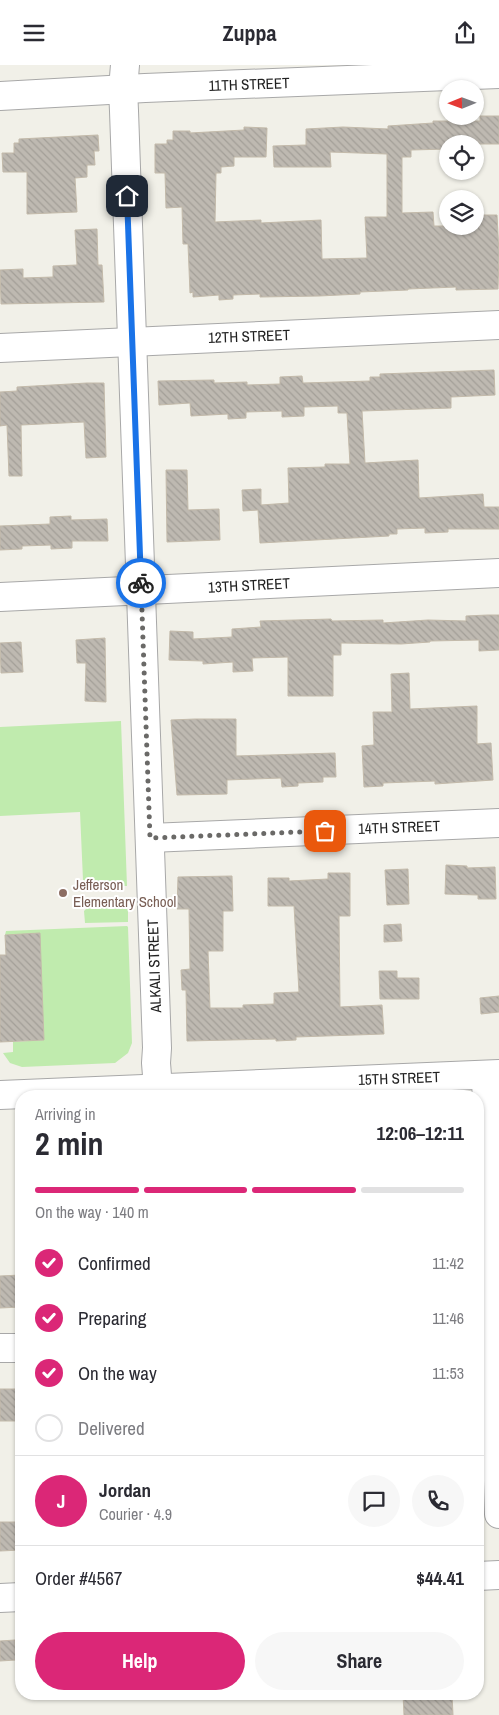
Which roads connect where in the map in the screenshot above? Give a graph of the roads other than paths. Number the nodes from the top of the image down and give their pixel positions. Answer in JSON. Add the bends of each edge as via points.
{"nodes":[{"id":1,"x":499,"y":74,"type":"edge"},
{"id":2,"x":124,"y":77,"type":"edge"},
{"id":3,"x":0,"y":96,"type":"edge"},
{"id":4,"x":499,"y":325,"type":"edge"},
{"id":5,"x":133,"y":341,"type":"junction"},
{"id":6,"x":0,"y":348,"type":"edge"},
{"id":7,"x":499,"y":573,"type":"edge"},
{"id":8,"x":141,"y":590,"type":"junction"},
{"id":9,"x":0,"y":597,"type":"edge"},
{"id":10,"x":499,"y":823,"type":"edge"},
{"id":11,"x":150,"y":838,"type":"junction"},
{"id":12,"x":493,"y":1074,"type":"edge"},
{"id":13,"x":158,"y":1088,"type":"junction"},
{"id":14,"x":113,"y":1090,"type":"edge"},
{"id":15,"x":15,"y":1094,"type":"edge"},
{"id":16,"x":0,"y":1095,"type":"edge"},
{"id":17,"x":490,"y":1327,"type":"edge"},
{"id":18,"x":15,"y":1348,"type":"edge"},
{"id":19,"x":0,"y":1349,"type":"edge"},
{"id":20,"x":499,"y":1515,"type":"edge"},
{"id":21,"x":499,"y":1575,"type":"edge"},
{"id":22,"x":484,"y":1576,"type":"edge"},
{"id":23,"x":15,"y":1597,"type":"edge"},
{"id":24,"x":0,"y":1598,"type":"edge"}],
"edges":[{"from":1,"to":2,"type":"street","name":"11TH STREET"},
{"from":2,"to":3,"type":"street","name":"11TH STREET"},
{"from":2,"to":5,"type":"street","name":"ALKALI STREET"},
{"from":4,"to":5,"type":"street","name":"12TH STREET"},
{"from":5,"to":6,"type":"street","name":"12TH STREET"},
{"from":5,"to":8,"type":"street","name":"ALKALI STREET"},
{"from":7,"to":8,"type":"street","name":"13TH STREET"},
{"from":8,"to":9,"type":"street","name":"13TH STREET"},
{"from":8,"to":11,"type":"street","name":"ALKALI STREET"},
{"from":10,"to":11,"type":"street","name":"14TH STREET"},
{"from":11,"to":13,"type":"street","name":"ALKALI STREET"},
{"from":12,"to":13,"type":"street","name":"15TH STREET"},
{"from":12,"to":17,"type":"street"},
{"from":13,"to":14,"type":"street","name":"15TH STREET"},
{"from":15,"to":16,"type":"street","name":"15TH STREET"},
{"from":17,"to":20,"type":"street"},
{"from":18,"to":19,"type":"street"},
{"from":21,"to":22,"type":"street"},
{"from":23,"to":24,"type":"street"}]}
